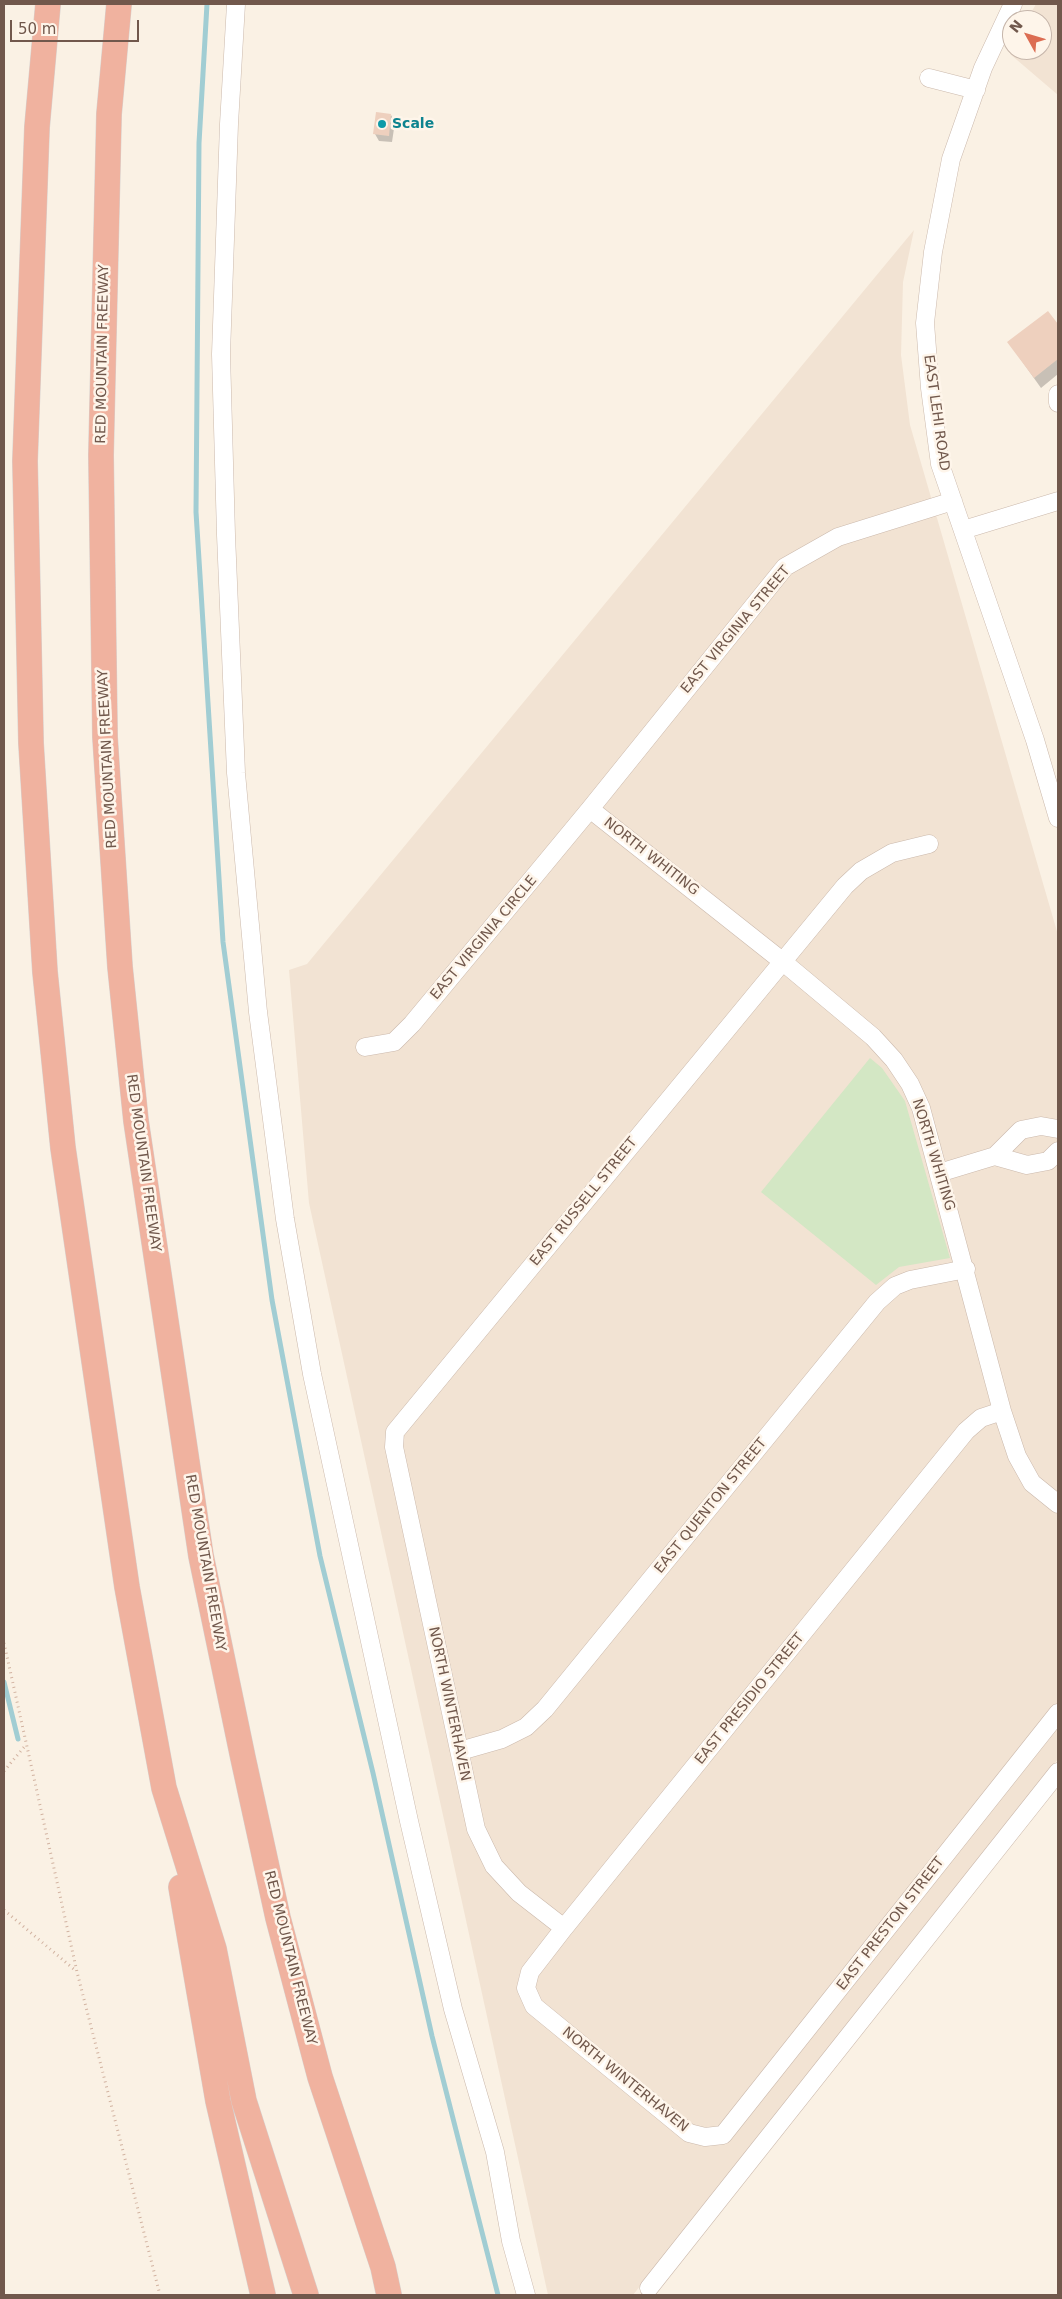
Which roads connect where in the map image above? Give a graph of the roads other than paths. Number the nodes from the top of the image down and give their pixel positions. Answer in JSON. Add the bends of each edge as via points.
{"nodes":[{"id":1,"x":48,"y":4,"type":"edge"},
{"id":2,"x":119,"y":4,"type":"edge"},
{"id":3,"x":236,"y":4,"type":"edge"},
{"id":4,"x":1013,"y":4,"type":"edge"},
{"id":5,"x":929,"y":78,"type":"dead end"},
{"id":6,"x":976,"y":90,"type":"junction"},
{"id":7,"x":1058,"y":394,"type":"edge"},
{"id":8,"x":1058,"y":403,"type":"edge"},
{"id":9,"x":953,"y":501,"type":"junction"},
{"id":10,"x":1058,"y":501,"type":"edge"},
{"id":11,"x":963,"y":530,"type":"junction"},
{"id":12,"x":590,"y":809,"type":"junction"},
{"id":13,"x":1058,"y":818,"type":"edge"},
{"id":14,"x":929,"y":844,"type":"dead end"},
{"id":15,"x":782,"y":961,"type":"junction"},
{"id":16,"x":365,"y":1047,"type":"dead end"},
{"id":17,"x":1058,"y":1129,"type":"edge"},
{"id":18,"x":1058,"y":1151,"type":"edge"},
{"id":19,"x":995,"y":1156,"type":"junction"},
{"id":20,"x":939,"y":1173,"type":"junction"},
{"id":21,"x":966,"y":1269,"type":"junction"},
{"id":22,"x":1002,"y":1412,"type":"junction"},
{"id":23,"x":394,"y":1448,"type":"joint"},
{"id":24,"x":1058,"y":1504,"type":"edge"},
{"id":25,"x":1058,"y":1712,"type":"edge"},
{"id":26,"x":460,"y":1751,"type":"junction"},
{"id":27,"x":1058,"y":1772,"type":"edge"},
{"id":28,"x":164,"y":1788,"type":"junction"},
{"id":29,"x":564,"y":1928,"type":"junction"},
{"id":30,"x":534,"y":2006,"type":"joint"},
{"id":31,"x":723,"y":2135,"type":"joint"},
{"id":32,"x":383,"y":2267,"type":"junction"},
{"id":33,"x":649,"y":2288,"type":"dead end"},
{"id":34,"x":263,"y":2295,"type":"edge"},
{"id":35,"x":306,"y":2295,"type":"edge"},
{"id":36,"x":389,"y":2295,"type":"edge"},
{"id":37,"x":396,"y":2295,"type":"edge"},
{"id":38,"x":526,"y":2295,"type":"edge"}],
"edges":[{"from":1,"to":28,"type":"highway","via":[[37,127],[25,461],[32,743],[46,972],[64,1158],[128,1587]]},
{"from":2,"to":32,"type":"highway","name":"RED MOUNTAIN FREEWAY","via":[[109,114],[101,475],[105,737],[120,967],[136,1121],[201,1556],[243,1758],[278,1918],[320,2077]]},
{"from":3,"to":38,"type":"street","via":[[222,373],[236,773],[259,1022],[295,1285],[316,1393],[408,1821],[453,2009],[495,2152],[510,2241]]},
{"from":4,"to":6,"type":"street","name":"EAST LEHI ROAD"},
{"from":5,"to":6,"type":"street"},
{"from":6,"to":9,"type":"street","name":"EAST LEHI ROAD","via":[[951,159],[933,252],[925,323],[940,464]]},
{"from":7,"to":8,"type":"street"},
{"from":9,"to":11,"type":"street","name":"EAST LEHI ROAD"},
{"from":9,"to":12,"type":"street","name":"EAST VIRGINIA STREET","via":[[838,536],[785,567]]},
{"from":10,"to":11,"type":"street"},
{"from":11,"to":13,"type":"street","name":"EAST LEHI ROAD","via":[[1036,740]]},
{"from":12,"to":15,"type":"street","name":"NORTH WHITING"},
{"from":12,"to":16,"type":"street","name":"EAST VIRGINIA CIRCLE","via":[[412,1024],[394,1042]]},
{"from":14,"to":15,"type":"street","name":"EAST RUSSELL STREET","via":[[892,853],[860,870]]},
{"from":15,"to":20,"type":"street","name":"NORTH WHITING","via":[[873,1037],[894,1060],[921,1108]]},
{"from":15,"to":23,"type":"street","name":"EAST RUSSELL STREET","via":[[395,1432]]},
{"from":17,"to":19,"type":"street","via":[[1041,1126],[1022,1130]]},
{"from":18,"to":19,"type":"street","via":[[1048,1161],[1027,1165]]},
{"from":19,"to":20,"type":"street"},
{"from":20,"to":21,"type":"street","name":"NORTH WHITING"},
{"from":21,"to":22,"type":"street","name":"NORTH WHITING"},
{"from":21,"to":26,"type":"street","name":"EAST QUENTON STREET","via":[[910,1280],[895,1286],[877,1302],[545,1709],[526,1727],[502,1739]]},
{"from":22,"to":24,"type":"street","name":"NORTH WHITING","via":[[1017,1456],[1032,1483]]},
{"from":22,"to":29,"type":"street","name":"EAST PRESIDIO STREET","via":[[982,1418],[966,1431]]},
{"from":23,"to":26,"type":"street","name":"NORTH WINTERHAVEN"},
{"from":25,"to":31,"type":"street","name":"EAST PRESTON STREET"},
{"from":26,"to":29,"type":"street","name":"NORTH WINTERHAVEN","via":[[476,1829],[494,1866],[520,1893]]},
{"from":27,"to":33,"type":"street"},
{"from":28,"to":34,"type":"highway","via":[[218,2101]]},
{"from":28,"to":35,"type":"highway","via":[[214,1949],[244,2101]]},
{"from":29,"to":30,"type":"street","name":"EAST PRESIDIO STREET","via":[[530,1972],[526,1988]]},
{"from":30,"to":31,"type":"street","name":"NORTH WINTERHAVEN","via":[[689,2133],[705,2138]]},
{"from":32,"to":36,"type":"highway","name":"RED MOUNTAIN FREEWAY"},
{"from":32,"to":37,"type":"highway"}]}
